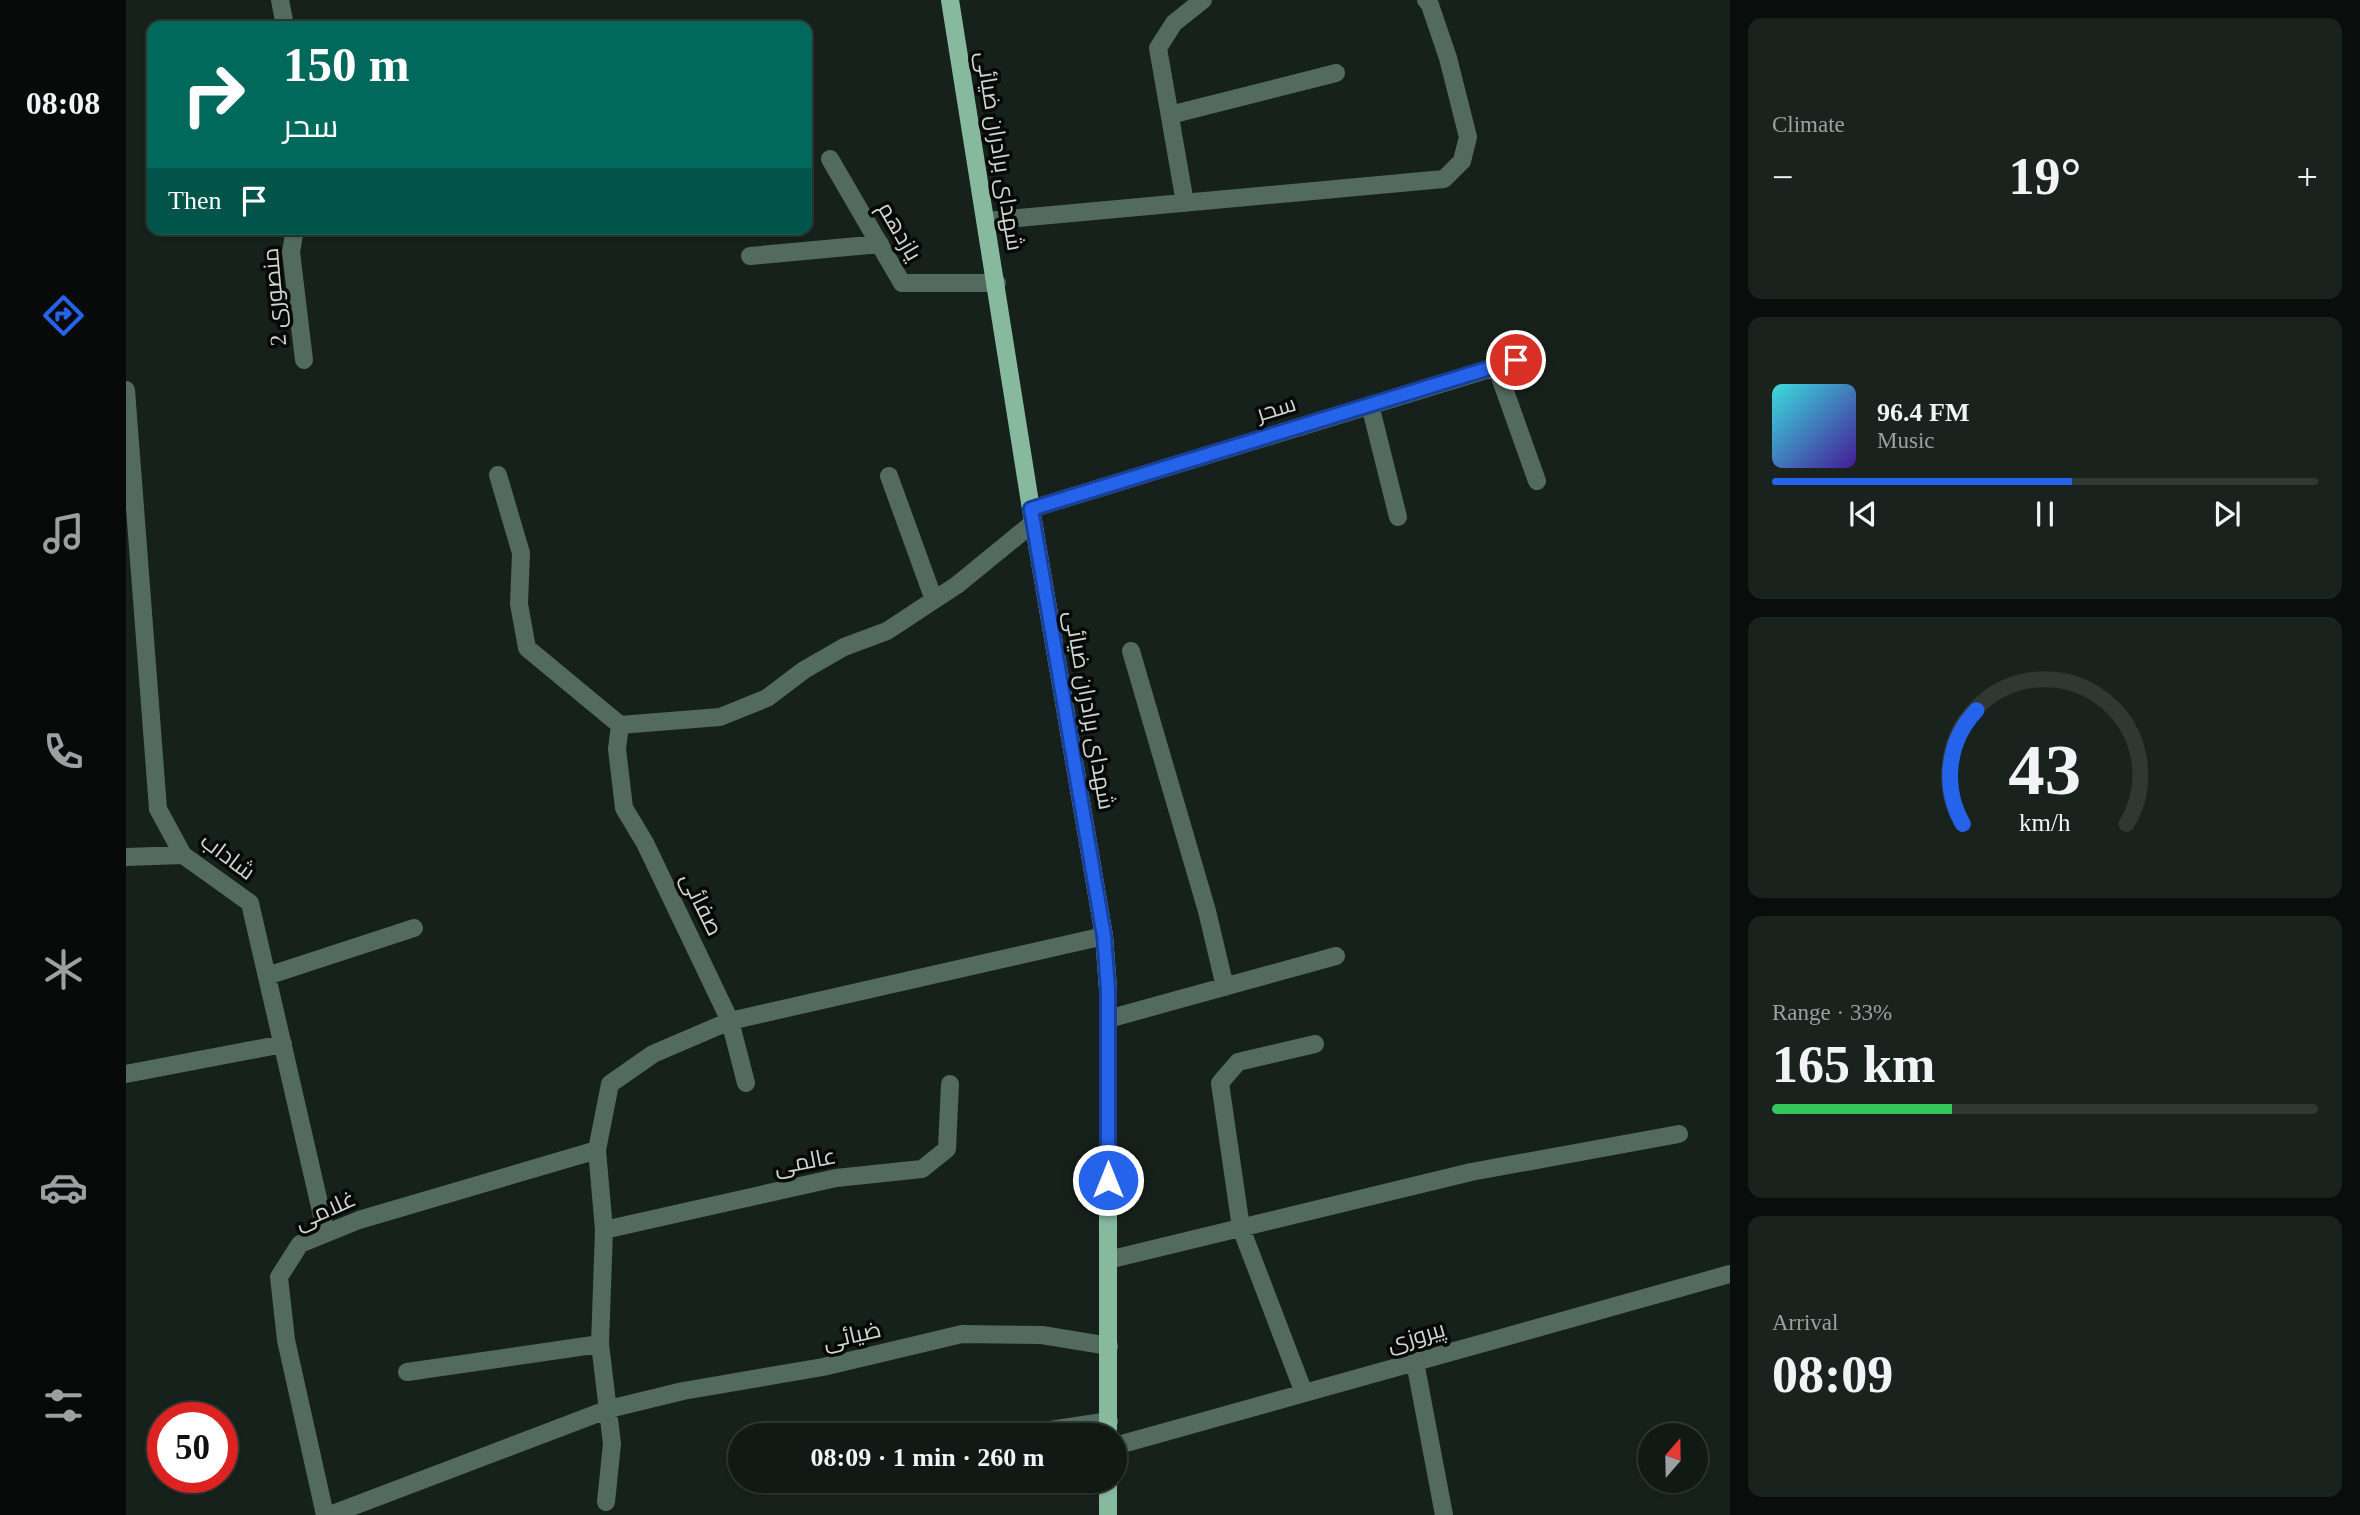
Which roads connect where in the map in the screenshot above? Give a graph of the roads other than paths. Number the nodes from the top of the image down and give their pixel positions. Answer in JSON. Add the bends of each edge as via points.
{"nodes":[{"id":1,"x":280,"y":0,"type":"edge"},
{"id":2,"x":950,"y":0,"type":"edge"},
{"id":3,"x":1203,"y":0,"type":"edge"},
{"id":4,"x":1426,"y":0,"type":"edge"},
{"id":5,"x":284,"y":21,"type":"edge"},
{"id":6,"x":1336,"y":73,"type":"dead end"},
{"id":7,"x":1170,"y":115,"type":"junction"},
{"id":8,"x":830,"y":159,"type":"dead end"},
{"id":9,"x":1185,"y":203,"type":"junction"},
{"id":10,"x":987,"y":220,"type":"junction"},
{"id":11,"x":294,"y":235,"type":"edge"},
{"id":12,"x":880,"y":244,"type":"junction"},
{"id":13,"x":750,"y":256,"type":"dead end"},
{"id":14,"x":997,"y":284,"type":"junction"},
{"id":15,"x":1535,"y":355,"type":"dead end"},
{"id":16,"x":304,"y":360,"type":"dead end"},
{"id":17,"x":1496,"y":366,"type":"junction"},
{"id":18,"x":126,"y":390,"type":"edge"},
{"id":19,"x":1370,"y":405,"type":"junction"},
{"id":20,"x":498,"y":475,"type":"dead end"},
{"id":21,"x":889,"y":476,"type":"dead end"},
{"id":22,"x":1537,"y":481,"type":"dead end"},
{"id":23,"x":1032,"y":516,"type":"junction"},
{"id":24,"x":1398,"y":517,"type":"dead end"},
{"id":25,"x":934,"y":600,"type":"junction"},
{"id":26,"x":1131,"y":651,"type":"dead end"},
{"id":27,"x":620,"y":726,"type":"junction"},
{"id":28,"x":183,"y":855,"type":"junction"},
{"id":29,"x":126,"y":858,"type":"edge"},
{"id":30,"x":414,"y":928,"type":"dead end"},
{"id":31,"x":1104,"y":936,"type":"junction"},
{"id":32,"x":1336,"y":957,"type":"dead end"},
{"id":33,"x":267,"y":976,"type":"junction"},
{"id":34,"x":1225,"y":987,"type":"junction"},
{"id":35,"x":1108,"y":1019,"type":"junction"},
{"id":36,"x":730,"y":1021,"type":"junction"},
{"id":37,"x":283,"y":1044,"type":"junction"},
{"id":38,"x":1315,"y":1044,"type":"dead end"},
{"id":39,"x":126,"y":1074,"type":"edge"},
{"id":40,"x":746,"y":1083,"type":"dead end"},
{"id":41,"x":950,"y":1084,"type":"dead end"},
{"id":42,"x":1679,"y":1134,"type":"dead end"},
{"id":43,"x":597,"y":1150,"type":"junction"},
{"id":44,"x":1241,"y":1228,"type":"junction"},
{"id":45,"x":604,"y":1230,"type":"junction"},
{"id":46,"x":326,"y":1233,"type":"junction"},
{"id":47,"x":1108,"y":1260,"type":"junction"},
{"id":48,"x":1730,"y":1274,"type":"edge"},
{"id":49,"x":600,"y":1344,"type":"junction"},
{"id":50,"x":1109,"y":1346,"type":"junction"},
{"id":51,"x":1415,"y":1362,"type":"junction"},
{"id":52,"x":407,"y":1372,"type":"dead end"},
{"id":53,"x":1304,"y":1393,"type":"junction"},
{"id":54,"x":609,"y":1409,"type":"junction"},
{"id":55,"x":1108,"y":1423,"type":"edge"},
{"id":56,"x":1127,"y":1443,"type":"edge"},
{"id":57,"x":1108,"y":1493,"type":"edge"},
{"id":58,"x":606,"y":1502,"type":"dead end"},
{"id":59,"x":328,"y":1515,"type":"edge"},
{"id":60,"x":1108,"y":1515,"type":"edge"},
{"id":61,"x":1444,"y":1515,"type":"edge"}],
"edges":[{"from":1,"to":5,"type":"street"},
{"from":2,"to":10,"type":"main road","name":"شهدای برادران ضیائی"},
{"from":3,"to":7,"type":"street","via":[[1174,23],[1158,48]]},
{"from":4,"to":9,"type":"street","via":[[1448,58],[1468,136],[1462,161],[1444,179]]},
{"from":6,"to":7,"type":"street"},
{"from":7,"to":9,"type":"street"},
{"from":8,"to":12,"type":"street","name":"یازدهم"},
{"from":9,"to":10,"type":"street"},
{"from":10,"to":14,"type":"main road","name":"شهدای برادران ضیائی"},
{"from":11,"to":16,"type":"street","name":"منصوری 2","via":[[291,252]]},
{"from":12,"to":13,"type":"street"},
{"from":12,"to":14,"type":"street","name":"یازدهم","via":[[902,283]]},
{"from":14,"to":23,"type":"main road","name":"شهدای برادران ضیائی"},
{"from":15,"to":17,"type":"street","name":"سحر"},
{"from":17,"to":19,"type":"street","name":"سحر"},
{"from":17,"to":22,"type":"street"},
{"from":18,"to":28,"type":"street","name":"شاداب","via":[[158,809]]},
{"from":19,"to":23,"type":"street","name":"سحر"},
{"from":19,"to":24,"type":"street"},
{"from":20,"to":27,"type":"street","via":[[521,553],[519,604],[527,648]]},
{"from":21,"to":25,"type":"street"},
{"from":23,"to":25,"type":"street"},
{"from":23,"to":31,"type":"main road","name":"شهدای برادران ضیائی"},
{"from":25,"to":27,"type":"street","via":[[887,631],[844,647],[804,670],[756,703],[720,717]]},
{"from":26,"to":34,"type":"street"},
{"from":27,"to":36,"type":"street","name":"صفائی","via":[[617,749],[624,808]]},
{"from":28,"to":29,"type":"street"},
{"from":28,"to":33,"type":"street","name":"شاداب","via":[[250,903]]},
{"from":30,"to":33,"type":"street"},
{"from":31,"to":35,"type":"main road","name":"شهدای برادران ضیائی"},
{"from":31,"to":36,"type":"street"},
{"from":32,"to":34,"type":"street"},
{"from":33,"to":37,"type":"street","name":"شاداب"},
{"from":34,"to":35,"type":"street"},
{"from":35,"to":47,"type":"main road","name":"شهدای برادران ضیائی"},
{"from":36,"to":40,"type":"street","name":"صفائی"},
{"from":36,"to":43,"type":"street","via":[[653,1054],[610,1084]]},
{"from":37,"to":39,"type":"street"},
{"from":37,"to":46,"type":"street","name":"شاداب"},
{"from":38,"to":44,"type":"street","via":[[1238,1062],[1220,1083]]},
{"from":41,"to":45,"type":"street","name":"عالمی","via":[[947,1149],[922,1169],[836,1178]]},
{"from":42,"to":44,"type":"street","via":[[1471,1171]]},
{"from":43,"to":45,"type":"street"},
{"from":43,"to":46,"type":"street","name":"غلامی"},
{"from":44,"to":47,"type":"street"},
{"from":44,"to":53,"type":"street"},
{"from":45,"to":49,"type":"street"},
{"from":46,"to":59,"type":"street","name":"غلامی","via":[[300,1244],[279,1277],[286,1340]]},
{"from":47,"to":50,"type":"main road","name":"شهدای برادران ضیائی"},
{"from":48,"to":51,"type":"street","name":"پیروزی"},
{"from":49,"to":52,"type":"street"},
{"from":49,"to":54,"type":"street"},
{"from":50,"to":54,"type":"street","name":"ضیائی","via":[[1042,1335],[962,1334]]},
{"from":50,"to":55,"type":"main road","name":"شهدای برادران ضیائی"},
{"from":51,"to":53,"type":"street","name":"پیروزی"},
{"from":51,"to":61,"type":"street"},
{"from":53,"to":56,"type":"street","name":"پیروزی"},
{"from":54,"to":58,"type":"street","via":[[612,1444]]},
{"from":54,"to":59,"type":"street","name":"ضیائی"},
{"from":57,"to":60,"type":"main road"}]}
